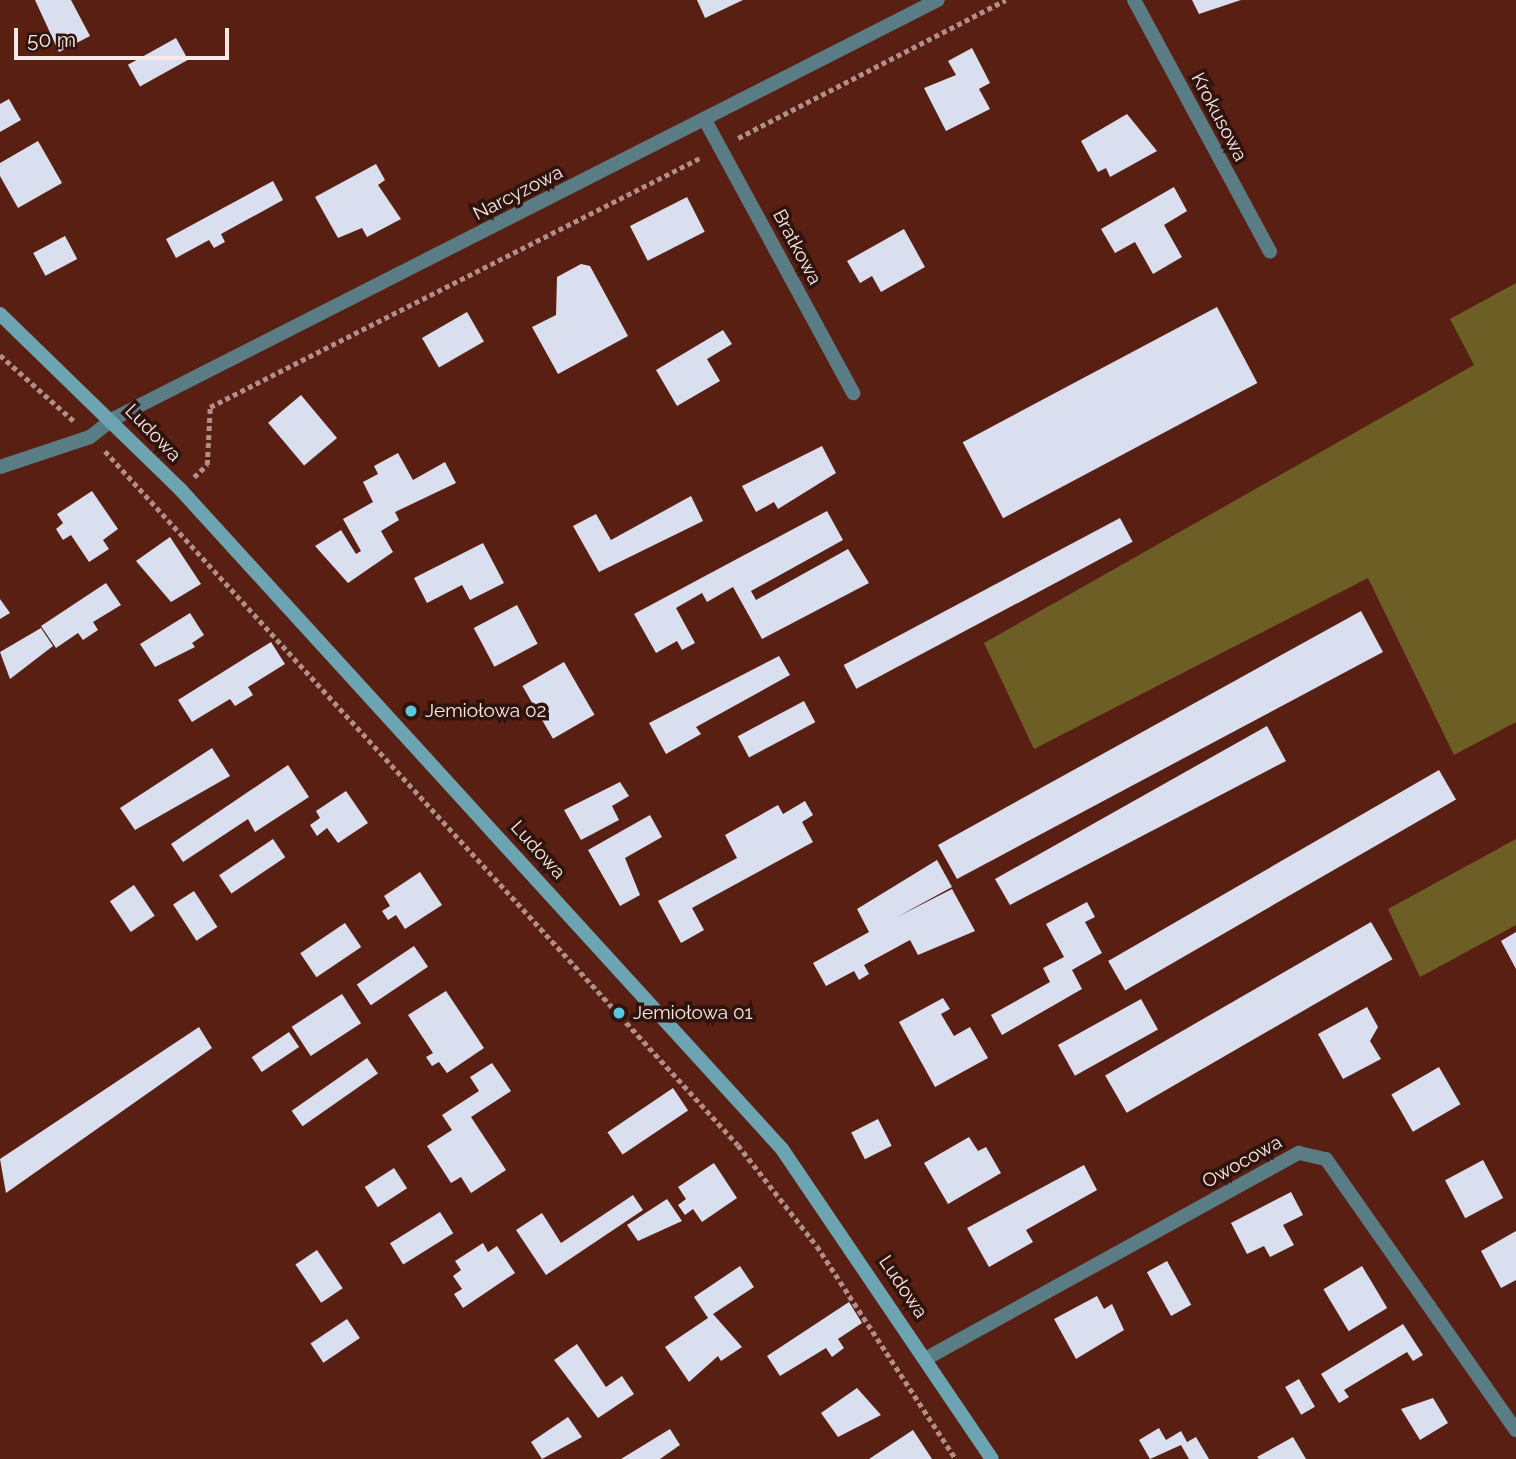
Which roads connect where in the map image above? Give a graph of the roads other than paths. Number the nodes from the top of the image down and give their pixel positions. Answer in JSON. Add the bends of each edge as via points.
{"nodes":[{"id":1,"x":938,"y":0,"type":"edge"},
{"id":2,"x":1134,"y":0,"type":"edge"},
{"id":3,"x":705,"y":120,"type":"junction"},
{"id":4,"x":1270,"y":252,"type":"dead end"},
{"id":5,"x":0,"y":314,"type":"edge"},
{"id":6,"x":853,"y":393,"type":"dead end"},
{"id":7,"x":113,"y":419,"type":"junction"},
{"id":8,"x":0,"y":467,"type":"edge"},
{"id":9,"x":927,"y":1358,"type":"junction"},
{"id":10,"x":1516,"y":1430,"type":"edge"},
{"id":11,"x":992,"y":1459,"type":"edge"}],
"edges":[{"from":1,"to":3,"type":"street","name":"Narcyzowa"},
{"from":2,"to":4,"type":"street","name":"Krokusowa"},
{"from":3,"to":6,"type":"street","name":"Bratkowa"},
{"from":3,"to":7,"type":"street","name":"Narcyzowa"},
{"from":5,"to":7,"type":"main road","name":"Ludowa"},
{"from":7,"to":8,"type":"street","name":"Narcyzowa","via":[[90,437]]},
{"from":7,"to":9,"type":"main road","name":"Ludowa","via":[[782,1149]]},
{"from":9,"to":10,"type":"street","name":"Owocowa","via":[[1299,1153],[1326,1159]]},
{"from":9,"to":11,"type":"main road","name":"Ludowa"}]}
